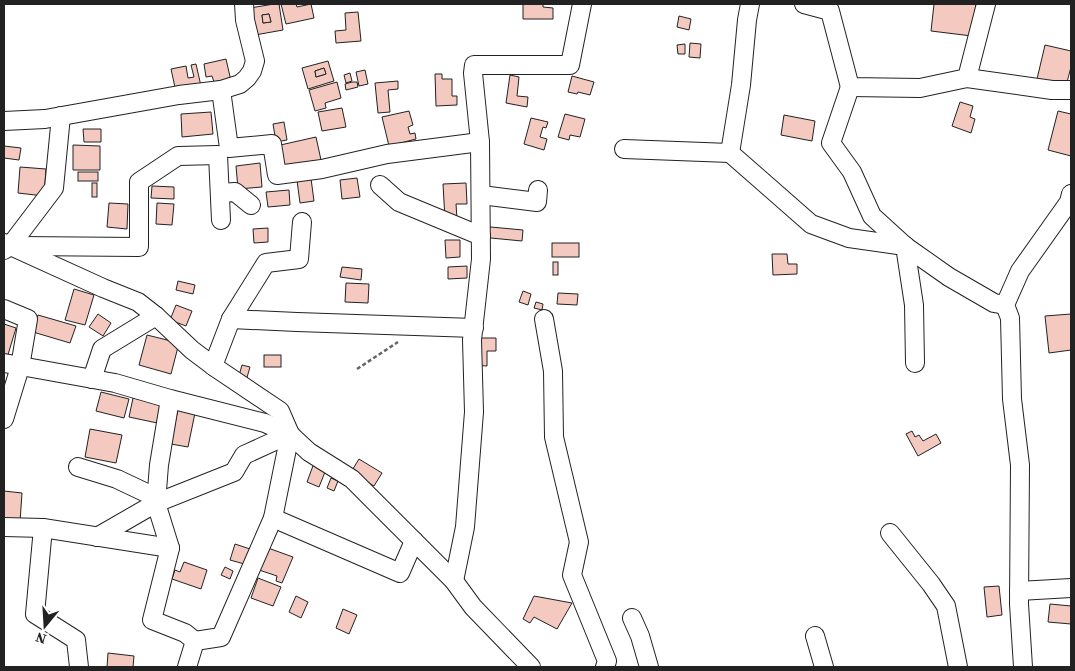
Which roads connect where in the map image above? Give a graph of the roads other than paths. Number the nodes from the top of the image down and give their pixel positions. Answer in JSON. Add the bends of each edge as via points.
{"nodes":[{"id":1,"x":244,"y":4,"type":"edge"},
{"id":2,"x":582,"y":4,"type":"edge"},
{"id":3,"x":750,"y":4,"type":"edge"},
{"id":4,"x":804,"y":4,"type":"edge"},
{"id":5,"x":986,"y":4,"type":"edge"},
{"id":6,"x":967,"y":78,"type":"junction"},
{"id":7,"x":850,"y":87,"type":"junction"},
{"id":8,"x":221,"y":90,"type":"junction"},
{"id":9,"x":1071,"y":90,"type":"edge"},
{"id":10,"x":61,"y":116,"type":"junction"},
{"id":11,"x":4,"y":121,"type":"edge"},
{"id":12,"x":480,"y":142,"type":"junction"},
{"id":13,"x":624,"y":150,"type":"dead end"},
{"id":14,"x":223,"y":152,"type":"junction"},
{"id":15,"x":730,"y":153,"type":"junction"},
{"id":16,"x":380,"y":185,"type":"dead end"},
{"id":17,"x":538,"y":190,"type":"dead end"},
{"id":18,"x":220,"y":193,"type":"junction"},
{"id":19,"x":1071,"y":194,"type":"edge"},
{"id":20,"x":481,"y":195,"type":"junction"},
{"id":21,"x":251,"y":205,"type":"dead end"},
{"id":22,"x":221,"y":220,"type":"dead end"},
{"id":23,"x":302,"y":222,"type":"dead end"},
{"id":24,"x":481,"y":236,"type":"junction"},
{"id":25,"x":6,"y":246,"type":"edge"},
{"id":26,"x":905,"y":246,"type":"junction"},
{"id":27,"x":1005,"y":305,"type":"junction"},
{"id":28,"x":4,"y":309,"type":"edge"},
{"id":29,"x":156,"y":316,"type":"junction"},
{"id":30,"x":232,"y":319,"type":"junction"},
{"id":31,"x":544,"y":319,"type":"dead end"},
{"id":32,"x":474,"y":328,"type":"junction"},
{"id":33,"x":915,"y":363,"type":"dead end"},
{"id":34,"x":12,"y":365,"type":"edge"},
{"id":35,"x":213,"y":366,"type":"junction"},
{"id":36,"x":92,"y":379,"type":"junction"},
{"id":37,"x":170,"y":399,"type":"junction"},
{"id":38,"x":4,"y":419,"type":"edge"},
{"id":39,"x":290,"y":434,"type":"junction"},
{"id":40,"x":78,"y":467,"type":"dead end"},
{"id":41,"x":156,"y":500,"type":"junction"},
{"id":42,"x":273,"y":518,"type":"junction"},
{"id":43,"x":4,"y":527,"type":"edge"},
{"id":44,"x":43,"y":528,"type":"junction"},
{"id":45,"x":890,"y":532,"type":"dead end"},
{"id":46,"x":97,"y":537,"type":"junction"},
{"id":47,"x":414,"y":541,"type":"junction"},
{"id":48,"x":170,"y":548,"type":"junction"},
{"id":49,"x":454,"y":581,"type":"junction"},
{"id":50,"x":1071,"y":588,"type":"edge"},
{"id":51,"x":1019,"y":591,"type":"junction"},
{"id":52,"x":632,"y":618,"type":"dead end"},
{"id":53,"x":815,"y":636,"type":"dead end"},
{"id":54,"x":195,"y":641,"type":"junction"},
{"id":55,"x":79,"y":667,"type":"edge"},
{"id":56,"x":187,"y":667,"type":"edge"},
{"id":57,"x":531,"y":667,"type":"edge"},
{"id":58,"x":605,"y":667,"type":"edge"},
{"id":59,"x":649,"y":667,"type":"edge"},
{"id":60,"x":824,"y":667,"type":"edge"},
{"id":61,"x":958,"y":667,"type":"edge"},
{"id":62,"x":1023,"y":667,"type":"edge"}],
"edges":[{"from":1,"to":8,"type":"street","via":[[255,60],[247,78],[240,84]]},
{"from":2,"to":12,"type":"street","via":[[570,65],[474,65],[472,73]]},
{"from":3,"to":15,"type":"street"},
{"from":4,"to":7,"type":"street","via":[[830,11]]},
{"from":5,"to":6,"type":"street"},
{"from":6,"to":7,"type":"street","via":[[920,88]]},
{"from":6,"to":9,"type":"street"},
{"from":7,"to":26,"type":"street","via":[[831,143],[852,172],[872,216]]},
{"from":8,"to":10,"type":"street"},
{"from":8,"to":14,"type":"street"},
{"from":10,"to":11,"type":"street","via":[[45,120]]},
{"from":10,"to":25,"type":"street","via":[[54,188]]},
{"from":12,"to":14,"type":"street","via":[[387,154],[322,169],[277,175],[272,144]]},
{"from":12,"to":20,"type":"street"},
{"from":13,"to":15,"type":"street"},
{"from":14,"to":18,"type":"street"},
{"from":14,"to":25,"type":"street","via":[[178,156],[139,182],[139,247]]},
{"from":15,"to":26,"type":"street","via":[[811,224],[849,238]]},
{"from":16,"to":24,"type":"street","via":[[399,202]]},
{"from":17,"to":20,"type":"street","via":[[537,202]]},
{"from":18,"to":21,"type":"street","via":[[235,192]]},
{"from":18,"to":22,"type":"street"},
{"from":19,"to":27,"type":"street","via":[[1069,202],[1020,271]]},
{"from":20,"to":24,"type":"street"},
{"from":23,"to":30,"type":"street","via":[[299,260],[266,263]]},
{"from":24,"to":32,"type":"street"},
{"from":25,"to":29,"type":"street","via":[[138,302]]},
{"from":26,"to":27,"type":"street","via":[[949,277],[994,303]]},
{"from":26,"to":33,"type":"street","via":[[914,305]]},
{"from":27,"to":51,"type":"street","via":[[1010,318],[1012,400],[1020,465]]},
{"from":28,"to":34,"type":"street","via":[[28,318]]},
{"from":29,"to":35,"type":"street"},
{"from":29,"to":36,"type":"street","via":[[102,349]]},
{"from":30,"to":32,"type":"street"},
{"from":30,"to":35,"type":"street"},
{"from":31,"to":58,"type":"street","via":[[553,371],[554,437],[579,542],[572,575],[607,661]]},
{"from":32,"to":49,"type":"street","via":[[474,412],[465,527]]},
{"from":34,"to":36,"type":"street"},
{"from":34,"to":38,"type":"street"},
{"from":35,"to":39,"type":"street","via":[[280,411]]},
{"from":36,"to":37,"type":"street"},
{"from":37,"to":39,"type":"street","via":[[265,423]]},
{"from":37,"to":41,"type":"street"},
{"from":39,"to":41,"type":"street","via":[[244,455],[234,472]]},
{"from":39,"to":42,"type":"street"},
{"from":39,"to":47,"type":"street","via":[[309,452],[352,479]]},
{"from":40,"to":41,"type":"street","via":[[116,479]]},
{"from":41,"to":46,"type":"street"},
{"from":41,"to":48,"type":"street"},
{"from":42,"to":47,"type":"street","via":[[400,573]]},
{"from":42,"to":54,"type":"street","via":[[221,637]]},
{"from":43,"to":44,"type":"street"},
{"from":44,"to":46,"type":"street"},
{"from":44,"to":55,"type":"street","via":[[35,614],[76,640]]},
{"from":45,"to":61,"type":"street","via":[[946,606]]},
{"from":46,"to":48,"type":"street"},
{"from":47,"to":49,"type":"street"},
{"from":48,"to":54,"type":"street","via":[[152,620]]},
{"from":49,"to":57,"type":"street","via":[[473,607]]},
{"from":50,"to":51,"type":"street"},
{"from":51,"to":62,"type":"street"},
{"from":52,"to":59,"type":"street"},
{"from":53,"to":60,"type":"street"},
{"from":54,"to":56,"type":"street"}]}
